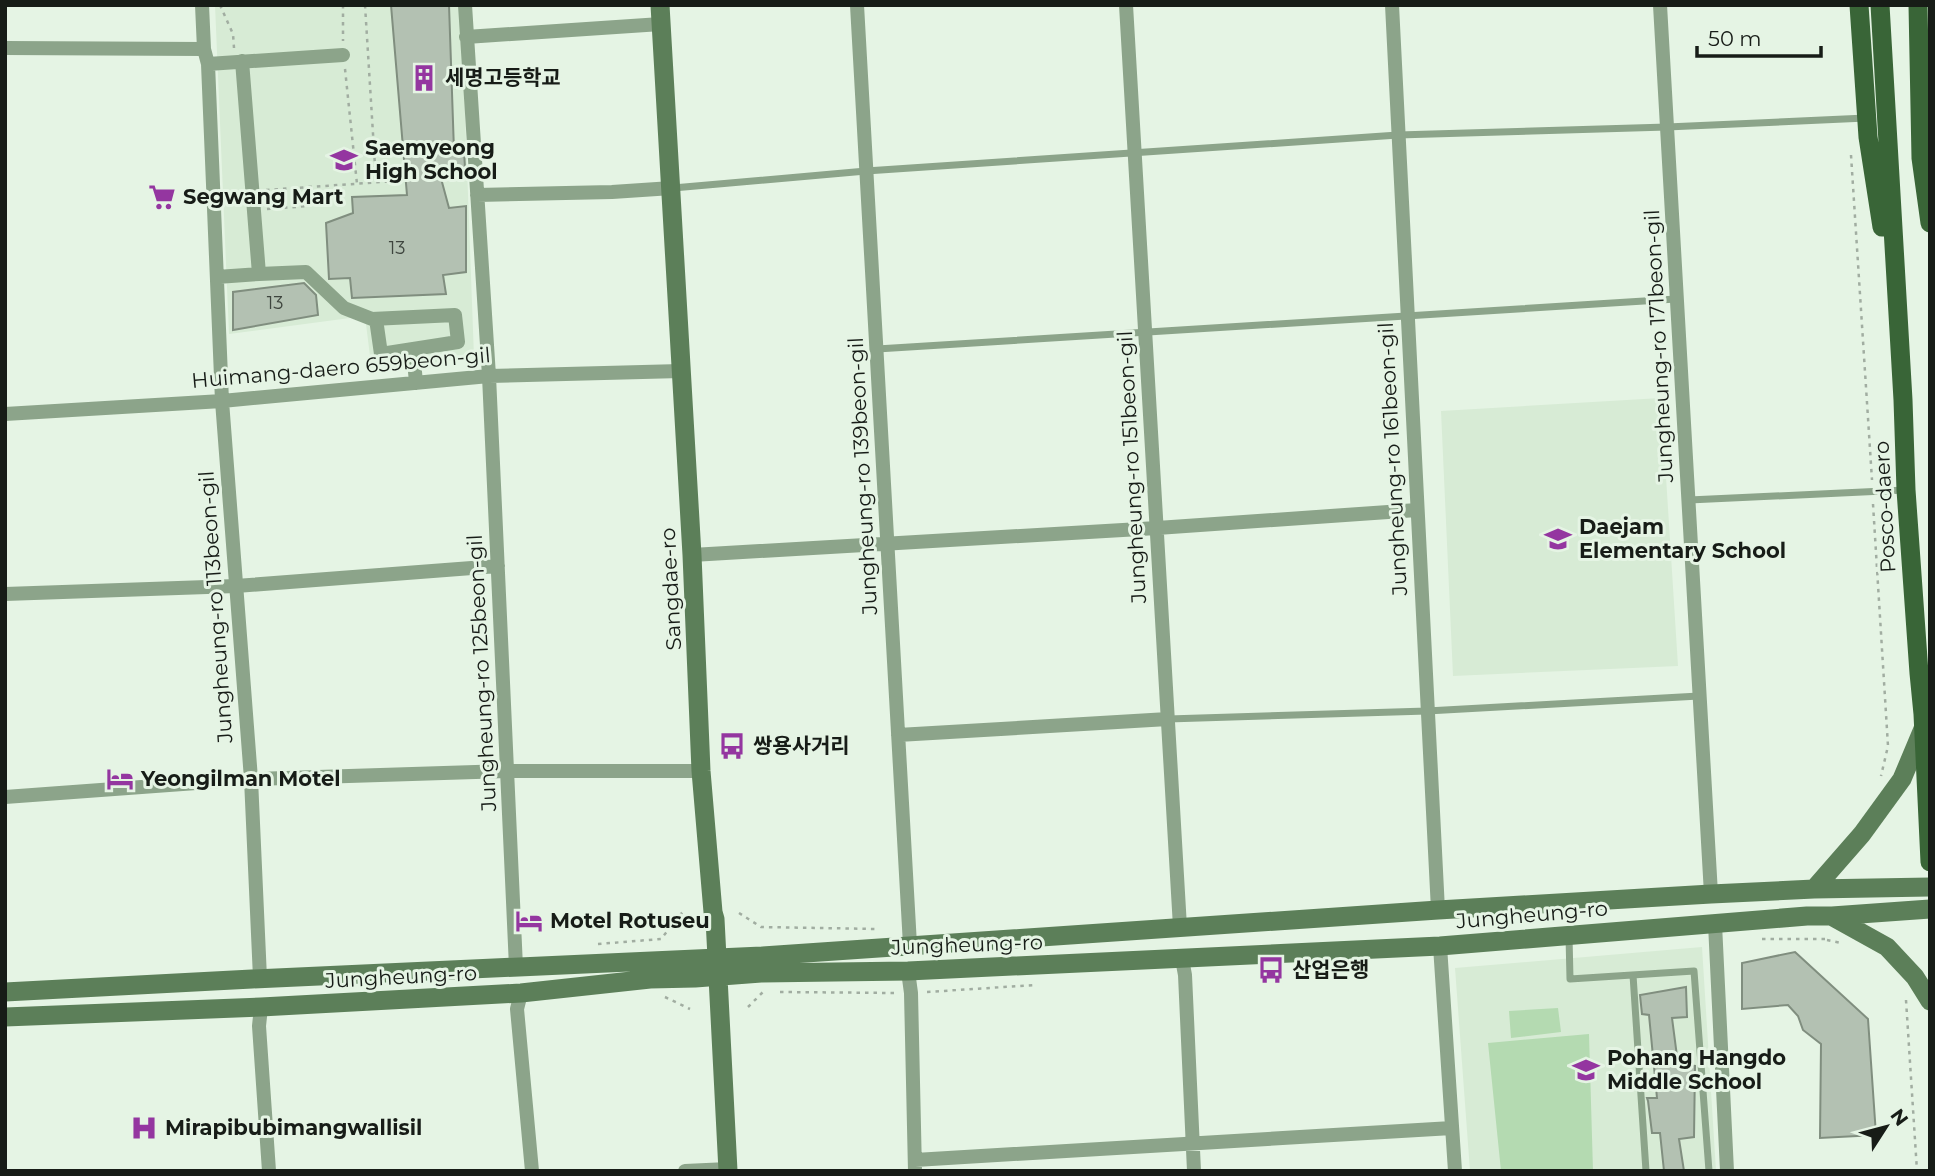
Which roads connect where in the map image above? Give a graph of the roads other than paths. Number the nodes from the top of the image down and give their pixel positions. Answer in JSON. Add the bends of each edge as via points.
{"nodes":[{"id":1,"x":202,"y":5,"type":"edge"},
{"id":2,"x":465,"y":5,"type":"edge"},
{"id":3,"x":857,"y":5,"type":"edge"},
{"id":4,"x":1126,"y":5,"type":"edge"},
{"id":5,"x":1392,"y":5,"type":"edge"},
{"id":6,"x":1660,"y":5,"type":"edge"},
{"id":7,"x":1859,"y":5,"type":"edge"},
{"id":8,"x":1880,"y":5,"type":"edge"},
{"id":9,"x":1918,"y":5,"type":"edge"},
{"id":10,"x":661,"y":15,"type":"edge"},
{"id":11,"x":466,"y":37,"type":"junction"},
{"id":12,"x":5,"y":48,"type":"edge"},
{"id":13,"x":204,"y":49,"type":"junction"},
{"id":14,"x":343,"y":55,"type":"road end"},
{"id":15,"x":239,"y":62,"type":"junction"},
{"id":16,"x":208,"y":64,"type":"junction"},
{"id":17,"x":1858,"y":119,"type":"junction"},
{"id":18,"x":1667,"y":127,"type":"junction"},
{"id":19,"x":1398,"y":135,"type":"junction"},
{"id":20,"x":1135,"y":153,"type":"junction"},
{"id":21,"x":866,"y":171,"type":"junction"},
{"id":22,"x":672,"y":188,"type":"junction"},
{"id":23,"x":477,"y":195,"type":"junction"},
{"id":24,"x":1930,"y":223,"type":"edge"},
{"id":25,"x":259,"y":274,"type":"junction"},
{"id":26,"x":217,"y":277,"type":"junction"},
{"id":27,"x":1677,"y":299,"type":"junction"},
{"id":28,"x":1407,"y":315,"type":"junction"},
{"id":29,"x":376,"y":318,"type":"junction"},
{"id":30,"x":1146,"y":333,"type":"junction"},
{"id":31,"x":1899,"y":343,"type":"junction"},
{"id":32,"x":413,"y":349,"type":"junction"},
{"id":33,"x":877,"y":349,"type":"junction"},
{"id":34,"x":681,"y":371,"type":"junction"},
{"id":35,"x":489,"y":376,"type":"junction"},
{"id":36,"x":416,"y":383,"type":"junction"},
{"id":37,"x":222,"y":401,"type":"junction"},
{"id":38,"x":5,"y":414,"type":"edge"},
{"id":39,"x":1906,"y":490,"type":"junction"},
{"id":40,"x":1689,"y":500,"type":"junction"},
{"id":41,"x":1417,"y":510,"type":"junction"},
{"id":42,"x":1157,"y":528,"type":"junction"},
{"id":43,"x":888,"y":544,"type":"junction"},
{"id":44,"x":692,"y":555,"type":"junction"},
{"id":45,"x":498,"y":566,"type":"junction"},
{"id":46,"x":236,"y":586,"type":"junction"},
{"id":47,"x":5,"y":594,"type":"edge"},
{"id":48,"x":1700,"y":695,"type":"junction"},
{"id":49,"x":1427,"y":711,"type":"junction"},
{"id":50,"x":1168,"y":719,"type":"junction"},
{"id":51,"x":1923,"y":729,"type":"junction"},
{"id":52,"x":898,"y":734,"type":"junction"},
{"id":53,"x":507,"y":771,"type":"junction"},
{"id":54,"x":701,"y":771,"type":"junction"},
{"id":55,"x":1927,"y":771,"type":"edge"},
{"id":56,"x":250,"y":779,"type":"junction"},
{"id":57,"x":5,"y":797,"type":"edge"},
{"id":58,"x":1930,"y":862,"type":"edge"},
{"id":59,"x":1930,"y":887,"type":"edge"},
{"id":60,"x":1814,"y":888,"type":"junction"},
{"id":61,"x":1712,"y":894,"type":"junction"},
{"id":62,"x":1930,"y":909,"type":"edge"},
{"id":63,"x":1438,"y":910,"type":"junction"},
{"id":64,"x":1832,"y":916,"type":"junction"},
{"id":65,"x":1715,"y":924,"type":"junction"},
{"id":66,"x":1180,"y":927,"type":"junction"},
{"id":67,"x":1569,"y":935,"type":"junction"},
{"id":68,"x":911,"y":945,"type":"junction"},
{"id":69,"x":1440,"y":946,"type":"junction"},
{"id":70,"x":1182,"y":959,"type":"junction"},
{"id":71,"x":516,"y":967,"type":"junction"},
{"id":72,"x":718,"y":967,"type":"junction"},
{"id":73,"x":908,"y":971,"type":"junction"},
{"id":74,"x":1633,"y":975,"type":"junction"},
{"id":75,"x":261,"y":978,"type":"junction"},
{"id":76,"x":5,"y":992,"type":"edge"},
{"id":77,"x":521,"y":993,"type":"junction"},
{"id":78,"x":1930,"y":1001,"type":"edge"},
{"id":79,"x":261,"y":1007,"type":"junction"},
{"id":80,"x":5,"y":1017,"type":"edge"},
{"id":81,"x":1452,"y":1128,"type":"junction"},
{"id":82,"x":1193,"y":1143,"type":"junction"},
{"id":83,"x":915,"y":1165,"type":"edge"},
{"id":84,"x":728,"y":1170,"type":"edge"},
{"id":85,"x":269,"y":1171,"type":"edge"},
{"id":86,"x":532,"y":1171,"type":"edge"},
{"id":87,"x":685,"y":1171,"type":"edge"},
{"id":88,"x":1194,"y":1171,"type":"edge"},
{"id":89,"x":1455,"y":1171,"type":"edge"},
{"id":90,"x":1646,"y":1171,"type":"edge"},
{"id":91,"x":1709,"y":1171,"type":"edge"},
{"id":92,"x":1727,"y":1171,"type":"edge"}],
"edges":[{"from":1,"to":13,"type":"street","name":"Jungheung-ro 113beon-gil"},
{"from":2,"to":11,"type":"street","name":"Jungheung-ro 125beon-gil"},
{"from":3,"to":21,"type":"street","name":"Jungheung-ro 139beon-gil"},
{"from":4,"to":20,"type":"street","name":"Jungheung-ro 151beon-gil"},
{"from":5,"to":19,"type":"street","name":"Jungheung-ro 161beon-gil"},
{"from":6,"to":18,"type":"street","name":"Jungheung-ro 171beon-gil"},
{"from":7,"to":17,"type":"main road"},
{"from":8,"to":31,"type":"main road","name":"Posco-daero"},
{"from":9,"to":24,"type":"main road","via":[[1921,158]]},
{"from":10,"to":11,"type":"street"},
{"from":10,"to":22,"type":"main road","name":"Sangdae-ro"},
{"from":11,"to":23,"type":"street","name":"Jungheung-ro 125beon-gil"},
{"from":12,"to":13,"type":"street"},
{"from":13,"to":16,"type":"street","name":"Jungheung-ro 113beon-gil"},
{"from":14,"to":15,"type":"street"},
{"from":15,"to":16,"type":"street"},
{"from":15,"to":25,"type":"street"},
{"from":16,"to":26,"type":"street","name":"Jungheung-ro 113beon-gil"},
{"from":17,"to":18,"type":"lane"},
{"from":17,"to":31,"type":"main road","via":[[1868,137]]},
{"from":18,"to":19,"type":"lane"},
{"from":18,"to":27,"type":"street","name":"Jungheung-ro 171beon-gil"},
{"from":19,"to":20,"type":"lane"},
{"from":19,"to":28,"type":"street","name":"Jungheung-ro 161beon-gil"},
{"from":20,"to":21,"type":"lane"},
{"from":20,"to":30,"type":"street","name":"Jungheung-ro 151beon-gil"},
{"from":21,"to":22,"type":"lane"},
{"from":21,"to":33,"type":"street","name":"Jungheung-ro 139beon-gil"},
{"from":22,"to":23,"type":"street"},
{"from":22,"to":34,"type":"main road","name":"Sangdae-ro"},
{"from":23,"to":35,"type":"street","name":"Jungheung-ro 125beon-gil"},
{"from":25,"to":26,"type":"street"},
{"from":25,"to":29,"type":"street","via":[[306,272],[344,307]]},
{"from":26,"to":37,"type":"street","name":"Jungheung-ro 113beon-gil"},
{"from":27,"to":28,"type":"lane"},
{"from":27,"to":40,"type":"street","name":"Jungheung-ro 171beon-gil"},
{"from":28,"to":30,"type":"lane"},
{"from":28,"to":41,"type":"street","name":"Jungheung-ro 161beon-gil"},
{"from":29,"to":32,"type":"street","via":[[381,354]]},
{"from":29,"to":32,"type":"street","via":[[455,315],[458,342]]},
{"from":30,"to":33,"type":"lane"},
{"from":30,"to":42,"type":"street","name":"Jungheung-ro 151beon-gil"},
{"from":31,"to":39,"type":"main road","name":"Posco-daero"},
{"from":32,"to":36,"type":"street"},
{"from":33,"to":43,"type":"street","name":"Jungheung-ro 139beon-gil"},
{"from":34,"to":35,"type":"street","name":"Huimang-daero 659beon-gil"},
{"from":34,"to":44,"type":"main road","name":"Sangdae-ro"},
{"from":35,"to":36,"type":"street","name":"Huimang-daero 659beon-gil"},
{"from":35,"to":45,"type":"street","name":"Jungheung-ro 125beon-gil"},
{"from":36,"to":37,"type":"street","name":"Huimang-daero 659beon-gil"},
{"from":37,"to":38,"type":"street","name":"Huimang-daero 659beon-gil"},
{"from":37,"to":46,"type":"street","name":"Jungheung-ro 113beon-gil"},
{"from":39,"to":40,"type":"lane"},
{"from":39,"to":51,"type":"main road","name":"Posco-daero"},
{"from":40,"to":48,"type":"street","name":"Jungheung-ro 171beon-gil"},
{"from":41,"to":42,"type":"street"},
{"from":41,"to":49,"type":"street","name":"Jungheung-ro 161beon-gil"},
{"from":42,"to":43,"type":"street"},
{"from":42,"to":50,"type":"street","name":"Jungheung-ro 151beon-gil"},
{"from":43,"to":44,"type":"street"},
{"from":43,"to":52,"type":"street","name":"Jungheung-ro 139beon-gil"},
{"from":44,"to":54,"type":"main road","name":"Sangdae-ro"},
{"from":45,"to":46,"type":"street"},
{"from":45,"to":53,"type":"street","name":"Jungheung-ro 125beon-gil"},
{"from":46,"to":47,"type":"street"},
{"from":46,"to":56,"type":"street","name":"Jungheung-ro 113beon-gil"},
{"from":48,"to":49,"type":"lane"},
{"from":48,"to":61,"type":"street","name":"Jungheung-ro 171beon-gil"},
{"from":49,"to":50,"type":"lane"},
{"from":49,"to":63,"type":"street","name":"Jungheung-ro 161beon-gil"},
{"from":50,"to":52,"type":"street"},
{"from":50,"to":66,"type":"street","name":"Jungheung-ro 151beon-gil"},
{"from":51,"to":55,"type":"main road","name":"Posco-daero"},
{"from":51,"to":60,"type":"main road","via":[[1902,779]]},
{"from":52,"to":68,"type":"street","name":"Jungheung-ro 139beon-gil"},
{"from":53,"to":54,"type":"street"},
{"from":53,"to":56,"type":"street"},
{"from":53,"to":71,"type":"street","name":"Jungheung-ro 125beon-gil"},
{"from":54,"to":72,"type":"main road","name":"Sangdae-ro"},
{"from":55,"to":58,"type":"main road","name":"Posco-daero"},
{"from":56,"to":57,"type":"street"},
{"from":56,"to":75,"type":"street","name":"Jungheung-ro 113beon-gil"},
{"from":59,"to":60,"type":"main road","name":"Jungheung-ro"},
{"from":60,"to":61,"type":"main road","name":"Jungheung-ro"},
{"from":61,"to":63,"type":"main road","name":"Jungheung-ro"},
{"from":62,"to":64,"type":"main road","name":"Jungheung-ro"},
{"from":63,"to":66,"type":"main road","name":"Jungheung-ro"},
{"from":64,"to":65,"type":"main road","name":"Jungheung-ro"},
{"from":64,"to":78,"type":"main road","via":[[1887,947]]},
{"from":65,"to":67,"type":"main road","name":"Jungheung-ro"},
{"from":65,"to":92,"type":"street"},
{"from":66,"to":68,"type":"main road","name":"Jungheung-ro"},
{"from":67,"to":69,"type":"main road","name":"Jungheung-ro"},
{"from":67,"to":74,"type":"lane","via":[[1570,979]]},
{"from":68,"to":72,"type":"main road","name":"Jungheung-ro"},
{"from":69,"to":70,"type":"main road","name":"Jungheung-ro"},
{"from":69,"to":81,"type":"street"},
{"from":70,"to":73,"type":"main road","name":"Jungheung-ro"},
{"from":70,"to":82,"type":"street"},
{"from":71,"to":72,"type":"main road","name":"Jungheung-ro"},
{"from":71,"to":75,"type":"main road","name":"Jungheung-ro"},
{"from":72,"to":73,"type":"main road","name":"Jungheung-ro"},
{"from":72,"to":77,"type":"main road","name":"Jungheung-ro","via":[[695,978]]},
{"from":72,"to":84,"type":"main road","name":"Sangdae-ro"},
{"from":73,"to":83,"type":"street"},
{"from":74,"to":90,"type":"lane"},
{"from":74,"to":91,"type":"lane","via":[[1694,971]]},
{"from":75,"to":76,"type":"main road","name":"Jungheung-ro"},
{"from":77,"to":79,"type":"main road","name":"Jungheung-ro"},
{"from":77,"to":86,"type":"street","via":[[517,1009]]},
{"from":79,"to":80,"type":"main road","name":"Jungheung-ro"},
{"from":79,"to":85,"type":"street"},
{"from":81,"to":82,"type":"street"},
{"from":81,"to":89,"type":"street"},
{"from":82,"to":83,"type":"street"},
{"from":82,"to":88,"type":"street"},
{"from":84,"to":87,"type":"street"}]}
